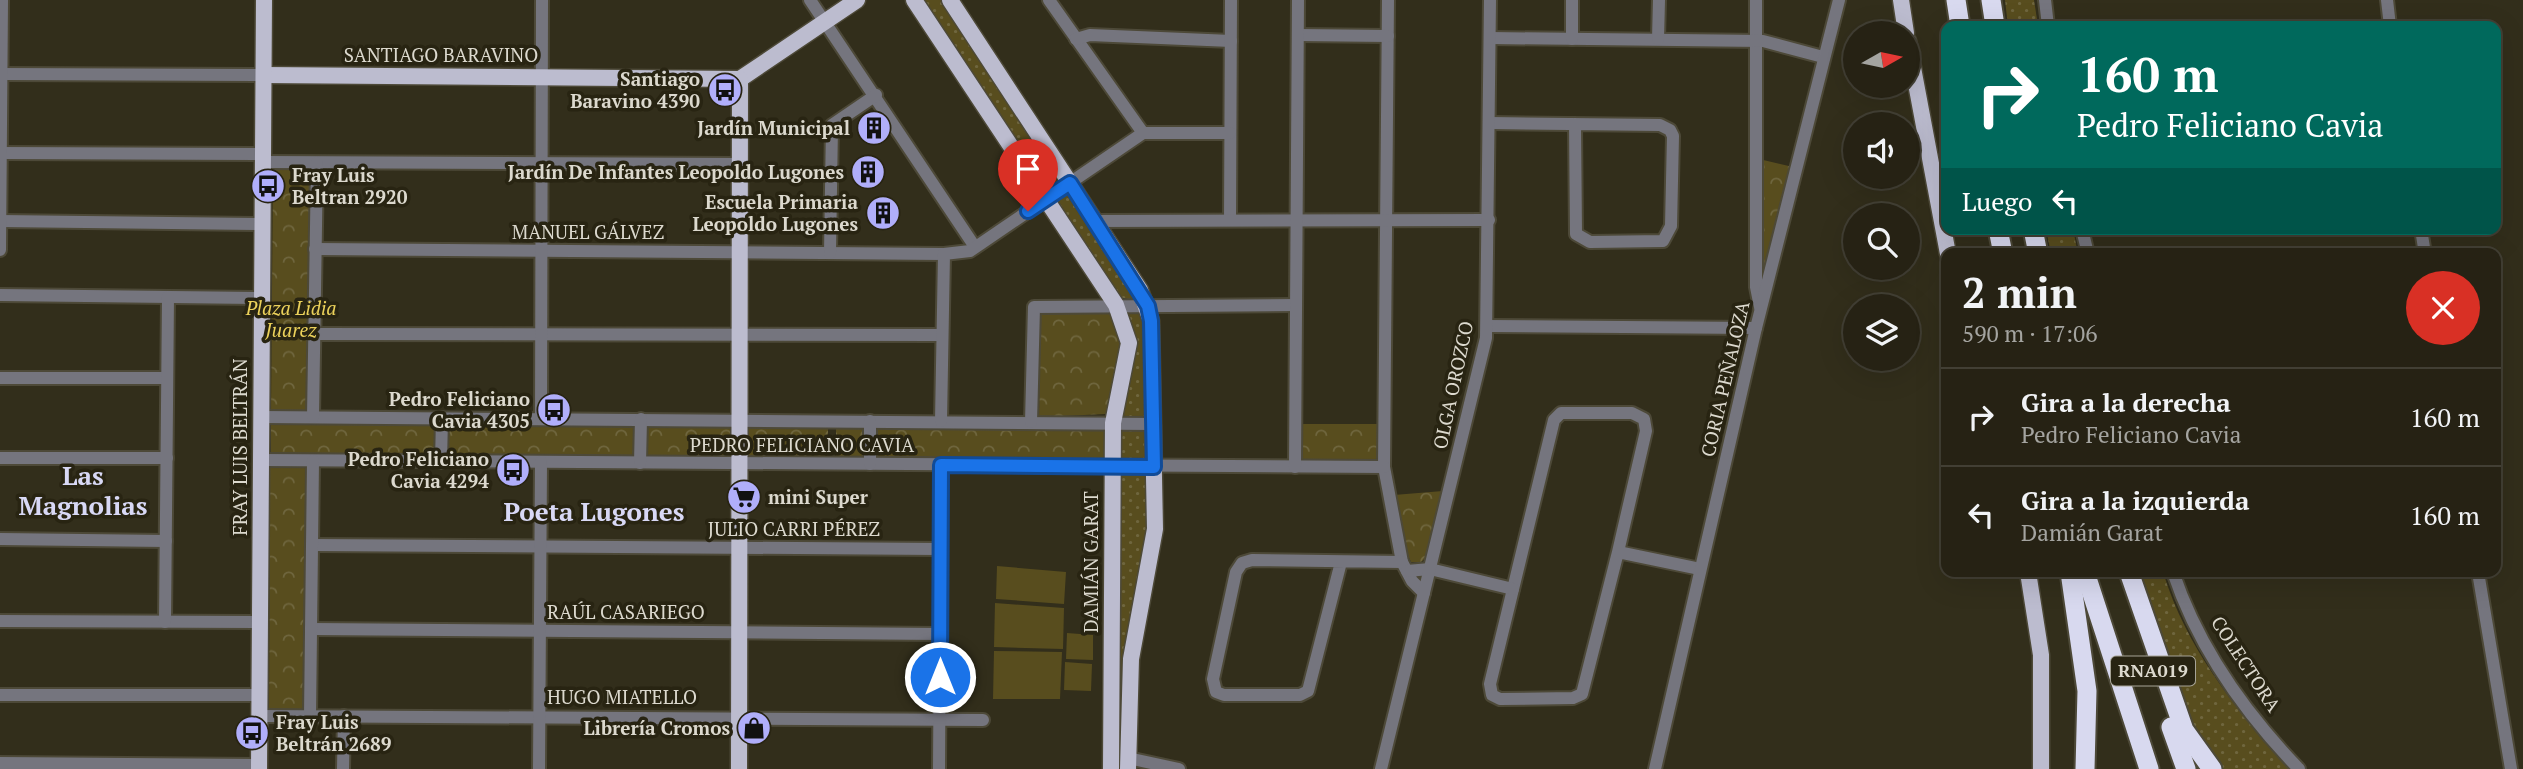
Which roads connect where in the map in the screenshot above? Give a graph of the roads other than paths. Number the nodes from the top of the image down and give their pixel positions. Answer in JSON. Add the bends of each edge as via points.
{"nodes":[{"id":1,"x":2,"y":0,"type":"edge"},
{"id":2,"x":264,"y":0,"type":"edge"},
{"id":3,"x":542,"y":0,"type":"edge"},
{"id":4,"x":810,"y":0,"type":"edge"},
{"id":5,"x":856,"y":0,"type":"edge"},
{"id":6,"x":914,"y":0,"type":"edge"},
{"id":7,"x":950,"y":0,"type":"edge"},
{"id":8,"x":1049,"y":0,"type":"edge"},
{"id":9,"x":1231,"y":0,"type":"edge"},
{"id":10,"x":1298,"y":0,"type":"edge"},
{"id":11,"x":1388,"y":0,"type":"edge"},
{"id":12,"x":1490,"y":0,"type":"edge"},
{"id":13,"x":1572,"y":0,"type":"edge"},
{"id":14,"x":1659,"y":0,"type":"edge"},
{"id":15,"x":1756,"y":0,"type":"edge"},
{"id":16,"x":1839,"y":0,"type":"edge"},
{"id":17,"x":1901,"y":0,"type":"edge"},
{"id":18,"x":1956,"y":0,"type":"edge"},
{"id":19,"x":1991,"y":0,"type":"edge"},
{"id":20,"x":2045,"y":0,"type":"edge"},
{"id":21,"x":2386,"y":0,"type":"edge"},
{"id":22,"x":825,"y":21,"type":"junction"},
{"id":23,"x":1904,"y":21,"type":"edge"},
{"id":24,"x":1959,"y":21,"type":"edge"},
{"id":25,"x":1994,"y":21,"type":"edge"},
{"id":26,"x":2047,"y":21,"type":"edge"},
{"id":27,"x":2389,"y":21,"type":"edge"},
{"id":28,"x":1298,"y":35,"type":"junction"},
{"id":29,"x":1388,"y":36,"type":"junction"},
{"id":30,"x":1490,"y":38,"type":"junction"},
{"id":31,"x":1572,"y":38,"type":"junction"},
{"id":32,"x":1658,"y":39,"type":"junction"},
{"id":33,"x":1076,"y":40,"type":"junction"},
{"id":34,"x":1231,"y":41,"type":"junction"},
{"id":35,"x":1756,"y":41,"type":"junction"},
{"id":36,"x":1823,"y":57,"type":"junction"},
{"id":37,"x":1,"y":74,"type":"edge"},
{"id":38,"x":264,"y":75,"type":"junction"},
{"id":39,"x":542,"y":77,"type":"junction"},
{"id":40,"x":740,"y":79,"type":"junction"},
{"id":41,"x":876,"y":95,"type":"junction"},
{"id":42,"x":1919,"y":98,"type":"edge"},
{"id":43,"x":1490,"y":123,"type":"junction"},
{"id":44,"x":1575,"y":124,"type":"junction"},
{"id":45,"x":1143,"y":133,"type":"junction"},
{"id":46,"x":1230,"y":133,"type":"junction"},
{"id":47,"x":0,"y":153,"type":"edge"},
{"id":48,"x":263,"y":158,"type":"junction"},
{"id":49,"x":317,"y":163,"type":"junction"},
{"id":50,"x":543,"y":163,"type":"junction"},
{"id":51,"x":740,"y":164,"type":"junction"},
{"id":52,"x":1070,"y":183,"type":"junction"},
{"id":53,"x":1046,"y":199,"type":"junction"},
{"id":54,"x":1941,"y":217,"type":"edge"},
{"id":55,"x":1230,"y":220,"type":"junction"},
{"id":56,"x":1297,"y":220,"type":"junction"},
{"id":57,"x":1386,"y":220,"type":"junction"},
{"id":58,"x":1489,"y":220,"type":"junction"},
{"id":59,"x":0,"y":221,"type":"edge"},
{"id":60,"x":1093,"y":221,"type":"junction"},
{"id":61,"x":263,"y":223,"type":"junction"},
{"id":62,"x":975,"y":247,"type":"junction"},
{"id":63,"x":316,"y":249,"type":"junction"},
{"id":64,"x":0,"y":250,"type":"edge"},
{"id":65,"x":542,"y":251,"type":"junction"},
{"id":66,"x":740,"y":252,"type":"junction"},
{"id":67,"x":830,"y":253,"type":"junction"},
{"id":68,"x":944,"y":254,"type":"junction"},
{"id":69,"x":0,"y":295,"type":"edge"},
{"id":70,"x":168,"y":297,"type":"junction"},
{"id":71,"x":262,"y":299,"type":"junction"},
{"id":72,"x":1116,"y":305,"type":"junction"},
{"id":73,"x":1296,"y":305,"type":"junction"},
{"id":74,"x":1148,"y":306,"type":"junction"},
{"id":75,"x":1761,"y":311,"type":"junction"},
{"id":76,"x":1488,"y":326,"type":"junction"},
{"id":77,"x":1756,"y":328,"type":"junction"},
{"id":78,"x":314,"y":334,"type":"junction"},
{"id":79,"x":542,"y":335,"type":"junction"},
{"id":80,"x":740,"y":335,"type":"junction"},
{"id":81,"x":942,"y":335,"type":"junction"},
{"id":82,"x":0,"y":378,"type":"edge"},
{"id":83,"x":167,"y":378,"type":"junction"},
{"id":84,"x":261,"y":417,"type":"junction"},
{"id":85,"x":313,"y":417,"type":"junction"},
{"id":86,"x":442,"y":418,"type":"junction"},
{"id":87,"x":541,"y":419,"type":"junction"},
{"id":88,"x":641,"y":419,"type":"junction"},
{"id":89,"x":740,"y":420,"type":"junction"},
{"id":90,"x":870,"y":421,"type":"junction"},
{"id":91,"x":941,"y":421,"type":"junction"},
{"id":92,"x":1031,"y":422,"type":"junction"},
{"id":93,"x":1113,"y":422,"type":"junction"},
{"id":94,"x":1154,"y":424,"type":"junction"},
{"id":95,"x":0,"y":458,"type":"edge"},
{"id":96,"x":166,"y":458,"type":"junction"},
{"id":97,"x":261,"y":460,"type":"junction"},
{"id":98,"x":313,"y":461,"type":"junction"},
{"id":99,"x":441,"y":461,"type":"junction"},
{"id":100,"x":541,"y":462,"type":"junction"},
{"id":101,"x":640,"y":463,"type":"junction"},
{"id":102,"x":740,"y":463,"type":"junction"},
{"id":103,"x":870,"y":464,"type":"junction"},
{"id":104,"x":941,"y":465,"type":"junction"},
{"id":105,"x":1113,"y":467,"type":"junction"},
{"id":106,"x":1154,"y":467,"type":"junction"},
{"id":107,"x":1295,"y":467,"type":"junction"},
{"id":108,"x":1384,"y":467,"type":"junction"},
{"id":109,"x":0,"y":539,"type":"edge"},
{"id":110,"x":166,"y":541,"type":"junction"},
{"id":111,"x":312,"y":545,"type":"junction"},
{"id":112,"x":541,"y":546,"type":"junction"},
{"id":113,"x":740,"y":549,"type":"junction"},
{"id":114,"x":940,"y":549,"type":"junction"},
{"id":115,"x":1618,"y":552,"type":"junction"},
{"id":116,"x":1340,"y":562,"type":"junction"},
{"id":117,"x":1405,"y":566,"type":"junction"},
{"id":118,"x":1430,"y":569,"type":"junction"},
{"id":119,"x":1700,"y":569,"type":"junction"},
{"id":120,"x":2029,"y":577,"type":"edge"},
{"id":121,"x":2071,"y":577,"type":"edge"},
{"id":122,"x":2087,"y":577,"type":"edge"},
{"id":123,"x":2123,"y":577,"type":"edge"},
{"id":124,"x":2131,"y":577,"type":"edge"},
{"id":125,"x":2175,"y":577,"type":"edge"},
{"id":126,"x":2479,"y":577,"type":"edge"},
{"id":127,"x":1513,"y":589,"type":"junction"},
{"id":128,"x":1424,"y":593,"type":"junction"},
{"id":129,"x":0,"y":621,"type":"edge"},
{"id":130,"x":165,"y":622,"type":"junction"},
{"id":131,"x":260,"y":622,"type":"junction"},
{"id":132,"x":311,"y":629,"type":"junction"},
{"id":133,"x":540,"y":631,"type":"junction"},
{"id":134,"x":740,"y":632,"type":"junction"},
{"id":135,"x":940,"y":634,"type":"junction"},
{"id":136,"x":0,"y":695,"type":"edge"},
{"id":137,"x":260,"y":695,"type":"junction"},
{"id":138,"x":1111,"y":715,"type":"junction"},
{"id":139,"x":260,"y":716,"type":"junction"},
{"id":140,"x":310,"y":716,"type":"junction"},
{"id":141,"x":344,"y":716,"type":"junction"},
{"id":142,"x":539,"y":716,"type":"junction"},
{"id":143,"x":1129,"y":716,"type":"junction"},
{"id":144,"x":739,"y":717,"type":"junction"},
{"id":145,"x":940,"y":719,"type":"junction"},
{"id":146,"x":983,"y":720,"type":"dead end"},
{"id":147,"x":0,"y":763,"type":"edge"},
{"id":148,"x":1128,"y":763,"type":"edge"},
{"id":149,"x":259,"y":767,"type":"edge"},
{"id":150,"x":343,"y":769,"type":"edge"},
{"id":151,"x":539,"y":769,"type":"edge"},
{"id":152,"x":739,"y":769,"type":"edge"},
{"id":153,"x":939,"y":769,"type":"edge"},
{"id":154,"x":1111,"y":769,"type":"edge"},
{"id":155,"x":1179,"y":769,"type":"edge"},
{"id":156,"x":1381,"y":769,"type":"edge"},
{"id":157,"x":1654,"y":769,"type":"edge"},
{"id":158,"x":2042,"y":769,"type":"edge"},
{"id":159,"x":2085,"y":769,"type":"edge"},
{"id":160,"x":2149,"y":769,"type":"edge"},
{"id":161,"x":2186,"y":769,"type":"edge"},
{"id":162,"x":2212,"y":769,"type":"edge"},
{"id":163,"x":2299,"y":769,"type":"edge"},
{"id":164,"x":2511,"y":769,"type":"edge"}],
"edges":[{"from":1,"to":37,"type":"street"},
{"from":2,"to":38,"type":"main road","name":"FRAY LUIS BELTRÁN"},
{"from":3,"to":39,"type":"street"},
{"from":4,"to":22,"type":"street"},
{"from":5,"to":22,"type":"main road"},
{"from":6,"to":53,"type":"main road","name":"DAMIÁN GARAT"},
{"from":7,"to":52,"type":"main road"},
{"from":8,"to":33,"type":"street"},
{"from":9,"to":34,"type":"street"},
{"from":10,"to":28,"type":"street"},
{"from":11,"to":29,"type":"street"},
{"from":12,"to":30,"type":"street","name":"OLGA OROZCO"},
{"from":13,"to":31,"type":"street"},
{"from":14,"to":32,"type":"street"},
{"from":15,"to":35,"type":"street"},
{"from":16,"to":36,"type":"street","name":"CORIA PEÑALOZA"},
{"from":17,"to":23,"type":"main road"},
{"from":18,"to":24,"type":"highway"},
{"from":19,"to":25,"type":"highway"},
{"from":20,"to":26,"type":"street"},
{"from":21,"to":27,"type":"street"},
{"from":22,"to":40,"type":"main road"},
{"from":22,"to":41,"type":"street"},
{"from":28,"to":29,"type":"street"},
{"from":28,"to":56,"type":"street"},
{"from":29,"to":57,"type":"street"},
{"from":30,"to":31,"type":"street"},
{"from":30,"to":43,"type":"street","name":"OLGA OROZCO"},
{"from":31,"to":32,"type":"street"},
{"from":32,"to":35,"type":"street"},
{"from":33,"to":34,"type":"street","via":[[1090,35]]},
{"from":33,"to":45,"type":"street"},
{"from":34,"to":46,"type":"street"},
{"from":35,"to":36,"type":"street"},
{"from":35,"to":75,"type":"street","via":[[1756,287]]},
{"from":36,"to":75,"type":"street","name":"CORIA PEÑALOZA"},
{"from":37,"to":38,"type":"street","name":"SANTIAGO BARAVINO"},
{"from":37,"to":47,"type":"street"},
{"from":38,"to":39,"type":"main road","name":"SANTIAGO BARAVINO"},
{"from":38,"to":48,"type":"main road","name":"FRAY LUIS BELTRÁN"},
{"from":39,"to":40,"type":"main road","name":"SANTIAGO BARAVINO"},
{"from":39,"to":50,"type":"street"},
{"from":40,"to":51,"type":"main road"},
{"from":41,"to":62,"type":"street"},
{"from":41,"to":67,"type":"street","via":[[832,125]]},
{"from":42,"to":54,"type":"main road"},
{"from":43,"to":44,"type":"street"},
{"from":43,"to":58,"type":"street","name":"OLGA OROZCO"},
{"from":44,"to":44,"type":"street","via":[[1660,125],[1670,130],[1671,226],[1662,241],[1590,242],[1576,234]]},
{"from":45,"to":46,"type":"street"},
{"from":45,"to":52,"type":"street"},
{"from":46,"to":55,"type":"street"},
{"from":47,"to":48,"type":"street"},
{"from":47,"to":59,"type":"street"},
{"from":48,"to":49,"type":"street"},
{"from":48,"to":61,"type":"main road","name":"FRAY LUIS BELTRÁN"},
{"from":49,"to":50,"type":"street"},
{"from":49,"to":63,"type":"street"},
{"from":50,"to":51,"type":"street"},
{"from":50,"to":65,"type":"street"},
{"from":51,"to":66,"type":"main road"},
{"from":52,"to":53,"type":"street"},
{"from":52,"to":60,"type":"main road"},
{"from":53,"to":62,"type":"street"},
{"from":53,"to":72,"type":"main road","name":"DAMIÁN GARAT"},
{"from":55,"to":56,"type":"street"},
{"from":55,"to":60,"type":"street"},
{"from":56,"to":57,"type":"street"},
{"from":56,"to":73,"type":"street"},
{"from":57,"to":58,"type":"street"},
{"from":57,"to":108,"type":"street"},
{"from":58,"to":76,"type":"street","name":"OLGA OROZCO"},
{"from":59,"to":61,"type":"street"},
{"from":59,"to":64,"type":"street"},
{"from":60,"to":74,"type":"main road"},
{"from":61,"to":71,"type":"main road","name":"FRAY LUIS BELTRÁN"},
{"from":62,"to":68,"type":"street","name":"MANUEL GÁLVEZ"},
{"from":63,"to":65,"type":"street","name":"MANUEL GÁLVEZ"},
{"from":63,"to":78,"type":"street"},
{"from":65,"to":66,"type":"street","name":"MANUEL GÁLVEZ"},
{"from":65,"to":79,"type":"street"},
{"from":66,"to":67,"type":"street","name":"MANUEL GÁLVEZ"},
{"from":66,"to":80,"type":"main road"},
{"from":67,"to":68,"type":"street","name":"MANUEL GÁLVEZ"},
{"from":68,"to":81,"type":"street"},
{"from":69,"to":70,"type":"street"},
{"from":70,"to":71,"type":"street"},
{"from":70,"to":83,"type":"street"},
{"from":71,"to":84,"type":"main road","name":"FRAY LUIS BELTRÁN"},
{"from":72,"to":74,"type":"street"},
{"from":72,"to":92,"type":"street","via":[[1034,307]]},
{"from":72,"to":93,"type":"main road","name":"DAMIÁN GARAT","via":[[1129,343]]},
{"from":73,"to":74,"type":"street"},
{"from":73,"to":107,"type":"street"},
{"from":74,"to":94,"type":"main road"},
{"from":75,"to":77,"type":"street","name":"CORIA PEÑALOZA"},
{"from":76,"to":77,"type":"street"},
{"from":76,"to":118,"type":"street","name":"OLGA OROZCO"},
{"from":77,"to":119,"type":"street","name":"CORIA PEÑALOZA"},
{"from":78,"to":79,"type":"street"},
{"from":78,"to":85,"type":"street"},
{"from":79,"to":80,"type":"street"},
{"from":79,"to":87,"type":"street"},
{"from":80,"to":81,"type":"street"},
{"from":80,"to":89,"type":"main road"},
{"from":81,"to":91,"type":"street"},
{"from":82,"to":83,"type":"street"},
{"from":83,"to":96,"type":"street"},
{"from":84,"to":85,"type":"street","name":"PEDRO FELICIANO CAVIA"},
{"from":84,"to":97,"type":"main road","name":"FRAY LUIS BELTRÁN"},
{"from":85,"to":86,"type":"street","name":"PEDRO FELICIANO CAVIA"},
{"from":86,"to":87,"type":"street","name":"PEDRO FELICIANO CAVIA"},
{"from":86,"to":99,"type":"street"},
{"from":87,"to":88,"type":"street","name":"PEDRO FELICIANO CAVIA"},
{"from":88,"to":89,"type":"street","name":"PEDRO FELICIANO CAVIA"},
{"from":88,"to":101,"type":"street"},
{"from":89,"to":90,"type":"street","name":"PEDRO FELICIANO CAVIA"},
{"from":89,"to":102,"type":"main road"},
{"from":90,"to":91,"type":"street","name":"PEDRO FELICIANO CAVIA"},
{"from":90,"to":103,"type":"street"},
{"from":91,"to":92,"type":"street","name":"PEDRO FELICIANO CAVIA"},
{"from":92,"to":93,"type":"street","name":"PEDRO FELICIANO CAVIA"},
{"from":93,"to":94,"type":"street","name":"PEDRO FELICIANO CAVIA"},
{"from":93,"to":105,"type":"main road","name":"DAMIÁN GARAT"},
{"from":94,"to":106,"type":"main road"},
{"from":95,"to":96,"type":"street"},
{"from":96,"to":110,"type":"street"},
{"from":97,"to":98,"type":"street","name":"PEDRO FELICIANO CAVIA"},
{"from":97,"to":131,"type":"main road","name":"FRAY LUIS BELTRÁN"},
{"from":98,"to":99,"type":"street","name":"PEDRO FELICIANO CAVIA"},
{"from":98,"to":111,"type":"street"},
{"from":99,"to":100,"type":"street","name":"PEDRO FELICIANO CAVIA"},
{"from":100,"to":101,"type":"street","name":"PEDRO FELICIANO CAVIA"},
{"from":100,"to":112,"type":"street"},
{"from":101,"to":102,"type":"street","name":"PEDRO FELICIANO CAVIA"},
{"from":102,"to":103,"type":"street","name":"PEDRO FELICIANO CAVIA"},
{"from":102,"to":113,"type":"main road"},
{"from":103,"to":104,"type":"street","name":"PEDRO FELICIANO CAVIA"},
{"from":104,"to":105,"type":"street","name":"PEDRO FELICIANO CAVIA"},
{"from":104,"to":114,"type":"street"},
{"from":105,"to":106,"type":"street","name":"PEDRO FELICIANO CAVIA"},
{"from":105,"to":138,"type":"main road","name":"DAMIÁN GARAT"},
{"from":106,"to":107,"type":"street","name":"PEDRO FELICIANO CAVIA"},
{"from":106,"to":143,"type":"main road","via":[[1154,542],[1130,659]]},
{"from":107,"to":108,"type":"street","name":"PEDRO FELICIANO CAVIA"},
{"from":108,"to":117,"type":"street"},
{"from":109,"to":110,"type":"street"},
{"from":110,"to":130,"type":"street"},
{"from":111,"to":112,"type":"street","name":"JULIO CARRI PÉREZ"},
{"from":111,"to":132,"type":"street"},
{"from":112,"to":113,"type":"street","name":"JULIO CARRI PÉREZ"},
{"from":112,"to":133,"type":"street"},
{"from":113,"to":114,"type":"street","name":"JULIO CARRI PÉREZ"},
{"from":113,"to":134,"type":"main road"},
{"from":114,"to":135,"type":"street"},
{"from":115,"to":119,"type":"street"},
{"from":115,"to":127,"type":"street","via":[[1578,696],[1500,699],[1489,692]]},
{"from":115,"to":127,"type":"street","via":[[1646,431],[1644,419],[1632,413],[1561,413],[1554,420]]},
{"from":116,"to":116,"type":"street","via":[[1242,563],[1236,572],[1213,679],[1216,692],[1300,695],[1308,691]]},
{"from":116,"to":117,"type":"street"},
{"from":117,"to":118,"type":"street"},
{"from":117,"to":128,"type":"street"},
{"from":118,"to":127,"type":"street"},
{"from":118,"to":128,"type":"street","name":"OLGA OROZCO"},
{"from":119,"to":157,"type":"street","name":"CORIA PEÑALOZA"},
{"from":120,"to":158,"type":"main road","via":[[2041,655]]},
{"from":121,"to":159,"type":"highway","via":[[2087,691]]},
{"from":122,"to":160,"type":"highway","number":"RNA019"},
{"from":123,"to":161,"type":"highway","number":"RNA019"},
{"from":124,"to":162,"type":"highway","via":[[2184,730]]},
{"from":125,"to":163,"type":"street","name":"COLECTORA","via":[[2200,634],[2229,683]]},
{"from":126,"to":164,"type":"street"},
{"from":128,"to":156,"type":"street","name":"OLGA OROZCO"},
{"from":129,"to":130,"type":"street"},
{"from":130,"to":131,"type":"street"},
{"from":131,"to":137,"type":"main road","name":"FRAY LUIS BELTRÁN"},
{"from":132,"to":133,"type":"street","name":"RAÚL CASARIEGO"},
{"from":132,"to":140,"type":"street"},
{"from":133,"to":134,"type":"street","name":"RAÚL CASARIEGO"},
{"from":133,"to":142,"type":"street"},
{"from":134,"to":135,"type":"street","name":"RAÚL CASARIEGO"},
{"from":134,"to":144,"type":"main road"},
{"from":135,"to":145,"type":"street"},
{"from":136,"to":137,"type":"street"},
{"from":137,"to":139,"type":"main road","name":"FRAY LUIS BELTRÁN"},
{"from":138,"to":143,"type":"street"},
{"from":138,"to":154,"type":"main road","name":"DAMIÁN GARAT"},
{"from":139,"to":140,"type":"street","name":"HUGO MIATELLO"},
{"from":139,"to":149,"type":"main road","name":"FRAY LUIS BELTRÁN"},
{"from":140,"to":141,"type":"street","name":"HUGO MIATELLO"},
{"from":141,"to":142,"type":"street","name":"HUGO MIATELLO"},
{"from":141,"to":150,"type":"street"},
{"from":142,"to":144,"type":"street","name":"HUGO MIATELLO"},
{"from":142,"to":151,"type":"street"},
{"from":143,"to":148,"type":"main road"},
{"from":144,"to":145,"type":"street","name":"HUGO MIATELLO"},
{"from":144,"to":152,"type":"main road"},
{"from":145,"to":146,"type":"street","name":"HUGO MIATELLO"},
{"from":145,"to":153,"type":"street"},
{"from":147,"to":149,"type":"street"},
{"from":148,"to":155,"type":"street"}]}
